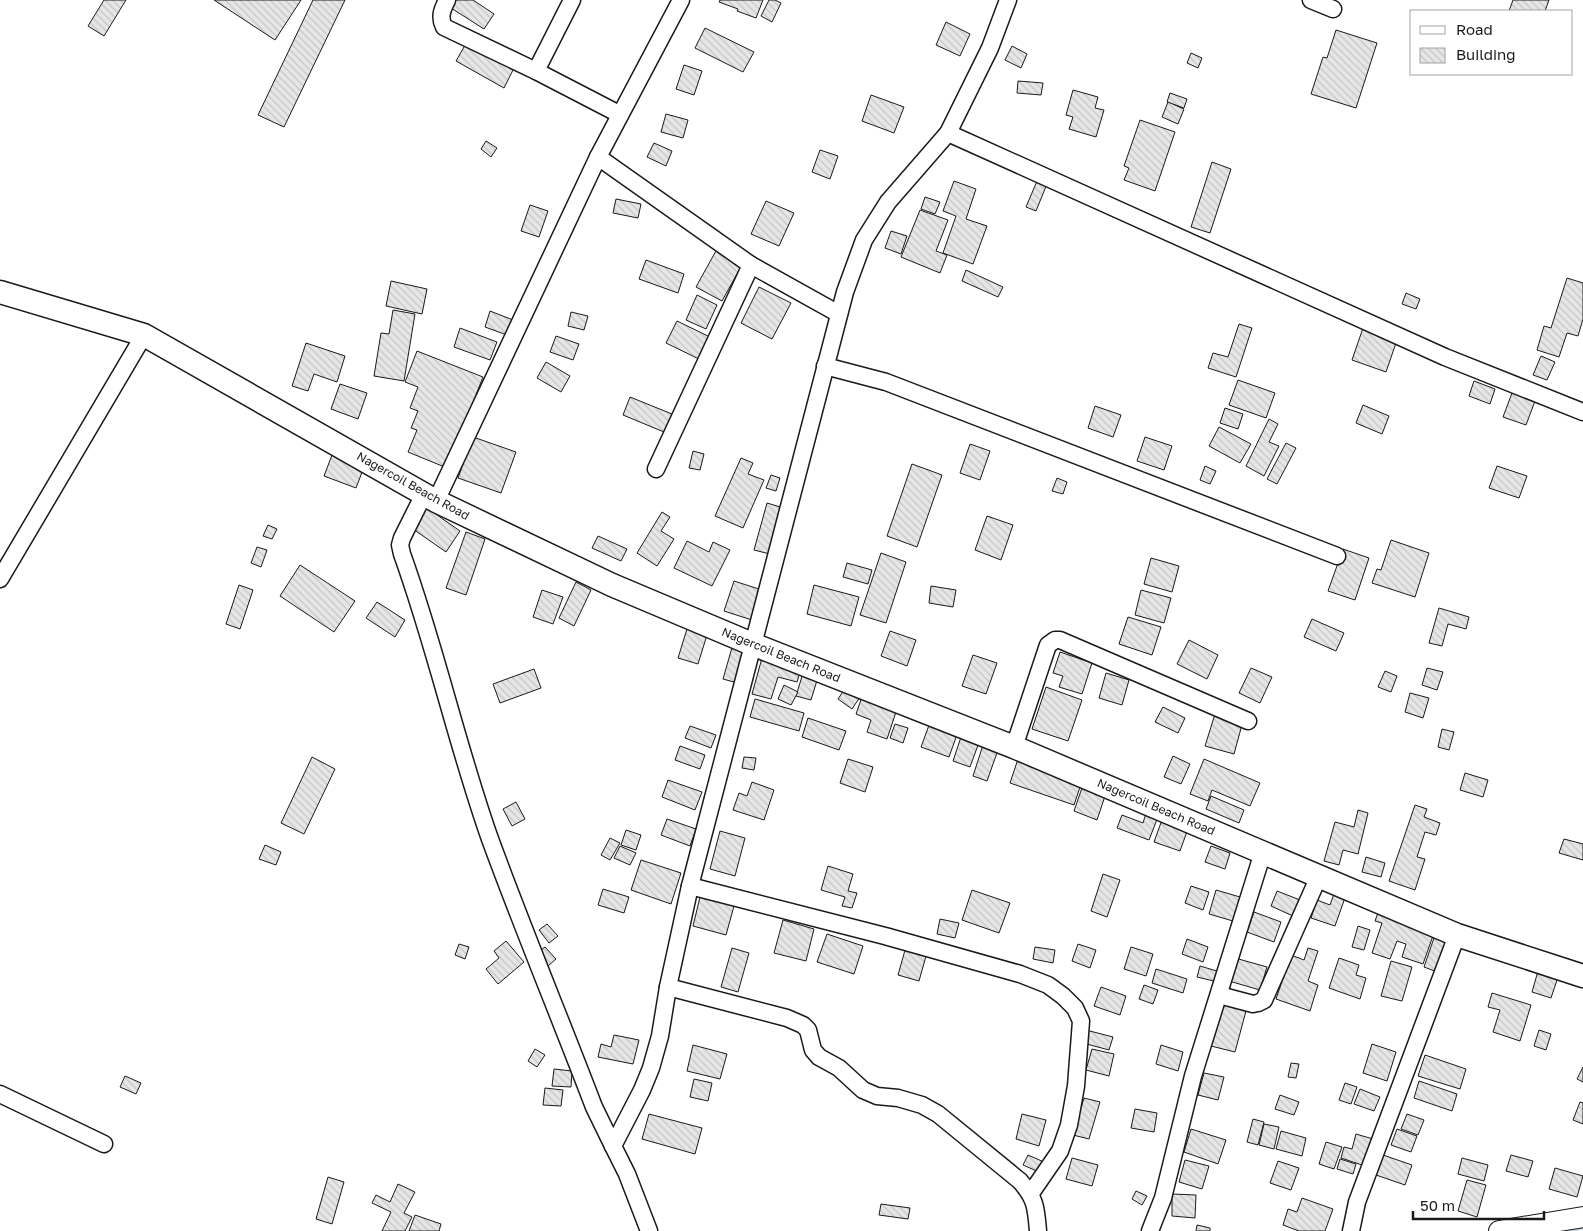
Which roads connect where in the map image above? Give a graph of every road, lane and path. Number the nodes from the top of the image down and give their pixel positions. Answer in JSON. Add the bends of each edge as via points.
{"nodes":[{"id":1,"x":447,"y":0,"type":"edge"},
{"id":2,"x":572,"y":0,"type":"edge"},
{"id":3,"x":681,"y":0,"type":"edge"},
{"id":4,"x":1008,"y":0,"type":"edge"},
{"id":5,"x":1311,"y":0,"type":"edge"},
{"id":6,"x":1333,"y":9,"type":"dead end"},
{"id":7,"x":536,"y":71,"type":"junction"},
{"id":8,"x":619,"y":114,"type":"junction"},
{"id":9,"x":948,"y":133,"type":"junction"},
{"id":10,"x":598,"y":158,"type":"junction"},
{"id":11,"x":751,"y":265,"type":"junction"},
{"id":12,"x":0,"y":292,"type":"edge"},
{"id":13,"x":839,"y":314,"type":"junction"},
{"id":14,"x":144,"y":335,"type":"junction"},
{"id":15,"x":825,"y":366,"type":"junction"},
{"id":16,"x":1583,"y":412,"type":"edge"},
{"id":17,"x":656,"y":469,"type":"dead end"},
{"id":18,"x":430,"y":498,"type":"junction"},
{"id":19,"x":1338,"y":556,"type":"dead end"},
{"id":20,"x":0,"y":579,"type":"edge"},
{"id":21,"x":752,"y":644,"type":"junction"},
{"id":22,"x":1248,"y":721,"type":"dead end"},
{"id":23,"x":1014,"y":747,"type":"junction"},
{"id":24,"x":1263,"y":852,"type":"junction"},
{"id":25,"x":1318,"y":876,"type":"junction"},
{"id":26,"x":690,"y":886,"type":"junction"},
{"id":27,"x":1457,"y":935,"type":"junction"},
{"id":28,"x":1583,"y":976,"type":"edge"},
{"id":29,"x":668,"y":987,"type":"junction"},
{"id":30,"x":1219,"y":995,"type":"junction"},
{"id":31,"x":0,"y":1094,"type":"edge"},
{"id":32,"x":104,"y":1144,"type":"dead end"},
{"id":33,"x":613,"y":1146,"type":"junction"},
{"id":34,"x":1031,"y":1193,"type":"junction"},
{"id":35,"x":1583,"y":1217,"type":"edge"},
{"id":36,"x":649,"y":1231,"type":"edge"},
{"id":37,"x":1038,"y":1231,"type":"edge"},
{"id":38,"x":1150,"y":1231,"type":"edge"},
{"id":39,"x":1351,"y":1231,"type":"edge"},
{"id":40,"x":1499,"y":1231,"type":"edge"}],
"edges":[{"from":1,"to":7,"type":"street","via":[[442,11],[444,26]]},
{"from":2,"to":7,"type":"street"},
{"from":3,"to":8,"type":"street"},
{"from":4,"to":9,"type":"street","via":[[990,48]]},
{"from":5,"to":6,"type":"street"},
{"from":7,"to":8,"type":"street"},
{"from":8,"to":10,"type":"street"},
{"from":9,"to":13,"type":"street","via":[[888,202],[864,240]]},
{"from":9,"to":16,"type":"street","via":[[1445,357]]},
{"from":10,"to":11,"type":"street"},
{"from":10,"to":18,"type":"street"},
{"from":11,"to":13,"type":"street"},
{"from":11,"to":17,"type":"street"},
{"from":12,"to":14,"type":"main road","name":"Nagercoil Beach Road"},
{"from":13,"to":15,"type":"street"},
{"from":14,"to":18,"type":"main road","name":"Nagercoil Beach Road"},
{"from":14,"to":20,"type":"street"},
{"from":15,"to":19,"type":"street","via":[[886,382]]},
{"from":15,"to":21,"type":"street"},
{"from":18,"to":21,"type":"main road","name":"Nagercoil Beach Road","via":[[612,585]]},
{"from":18,"to":33,"type":"street","via":[[402,538],[402,554],[490,838],[594,1107]]},
{"from":21,"to":23,"type":"main road","name":"Nagercoil Beach Road"},
{"from":21,"to":26,"type":"street"},
{"from":22,"to":23,"type":"street","via":[[1055,640],[1048,645]]},
{"from":23,"to":24,"type":"main road","name":"Nagercoil Beach Road"},
{"from":24,"to":25,"type":"main road","name":"Nagercoil Beach Road"},
{"from":24,"to":30,"type":"street"},
{"from":25,"to":27,"type":"main road","name":"Nagercoil Beach Road"},
{"from":25,"to":30,"type":"street","via":[[1264,1000],[1253,1004]]},
{"from":26,"to":29,"type":"street"},
{"from":26,"to":34,"type":"street","via":[[1020,974],[1048,985],[1063,996],[1075,1008],[1081,1021],[1076,1086],[1069,1125],[1060,1151]]},
{"from":27,"to":28,"type":"main road","name":"Nagercoil Beach Road"},
{"from":27,"to":39,"type":"street","via":[[1357,1202]]},
{"from":29,"to":33,"type":"street","via":[[651,1068]]},
{"from":29,"to":34,"type":"street","via":[[788,1018],[803,1025],[819,1057],[839,1068],[863,1090],[922,1105],[938,1114]]},
{"from":30,"to":38,"type":"street","via":[[1193,1076],[1163,1198]]},
{"from":31,"to":32,"type":"street"},
{"from":33,"to":36,"type":"street"},
{"from":34,"to":37,"type":"street"},
{"from":35,"to":40,"type":"street"}]}
